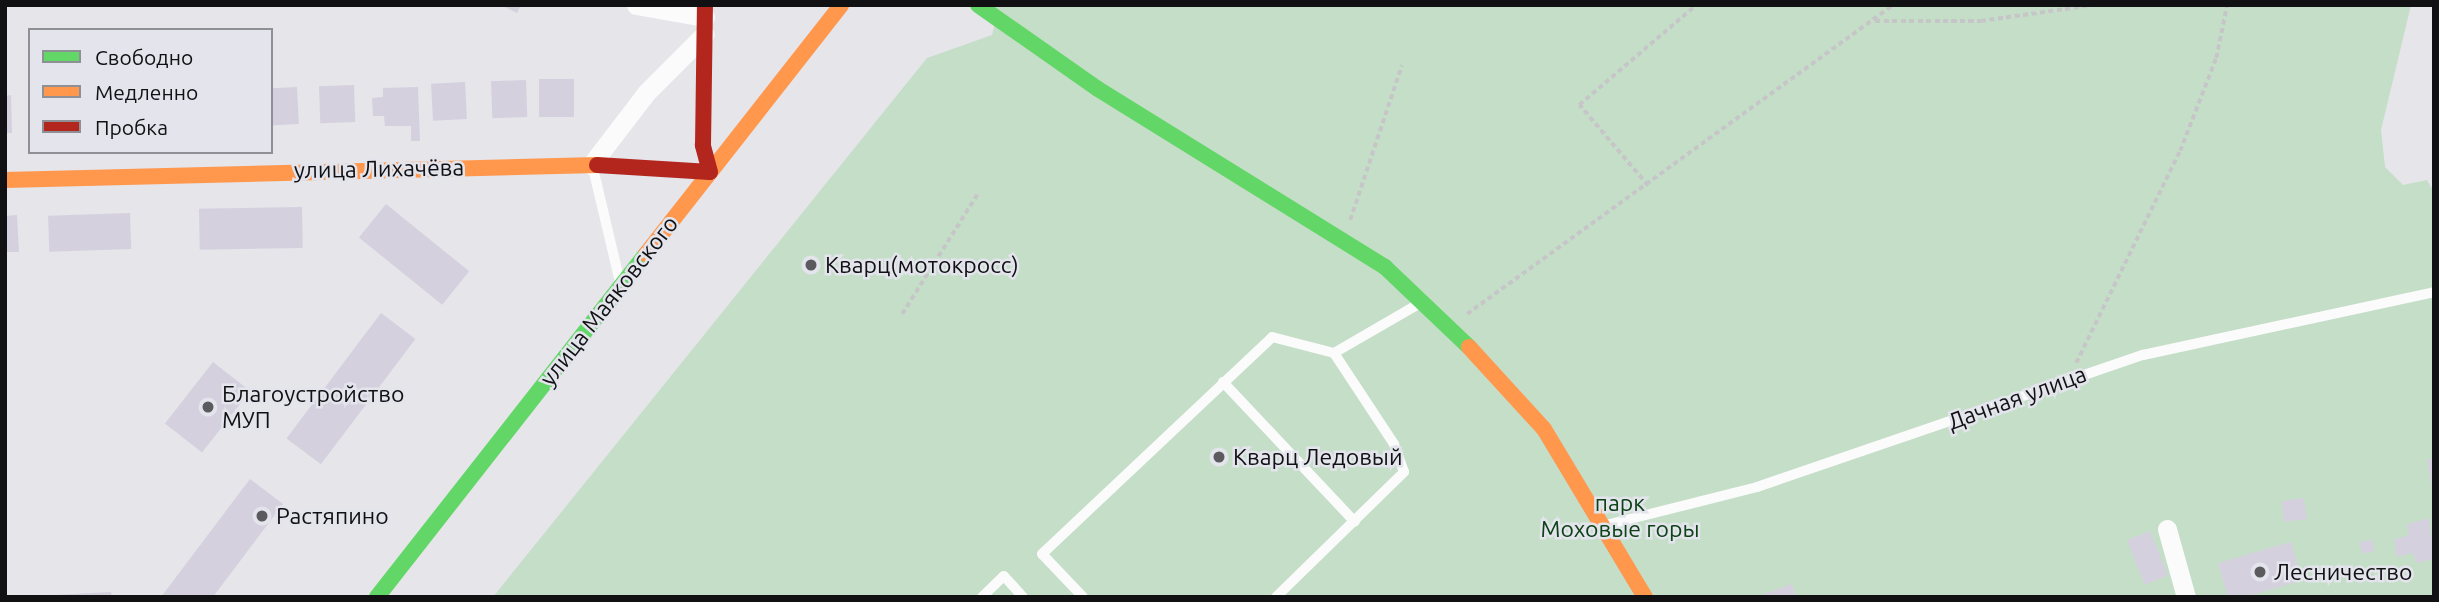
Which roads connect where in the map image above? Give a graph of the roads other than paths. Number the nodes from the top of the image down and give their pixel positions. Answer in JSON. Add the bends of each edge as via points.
{"nodes":[{"id":1,"x":636,"y":5,"type":"edge"},
{"id":2,"x":841,"y":5,"type":"edge"},
{"id":3,"x":978,"y":5,"type":"edge"},
{"id":4,"x":705,"y":19,"type":"edge"},
{"id":5,"x":592,"y":165,"type":"junction"},
{"id":6,"x":710,"y":172,"type":"junction"},
{"id":7,"x":5,"y":180,"type":"edge"},
{"id":8,"x":621,"y":286,"type":"junction"},
{"id":9,"x":2434,"y":292,"type":"edge"},
{"id":10,"x":1425,"y":300,"type":"junction"},
{"id":11,"x":1334,"y":353,"type":"junction"},
{"id":12,"x":1223,"y":383,"type":"junction"},
{"id":13,"x":1355,"y":522,"type":"junction"},
{"id":14,"x":1606,"y":525,"type":"junction"},
{"id":15,"x":2167,"y":530,"type":"dead end"},
{"id":16,"x":377,"y":597,"type":"edge"},
{"id":17,"x":982,"y":597,"type":"edge"},
{"id":18,"x":1023,"y":597,"type":"edge"},
{"id":19,"x":1083,"y":597,"type":"edge"},
{"id":20,"x":1276,"y":597,"type":"edge"},
{"id":21,"x":1645,"y":597,"type":"edge"},
{"id":22,"x":2186,"y":597,"type":"edge"}],
"edges":[{"from":1,"to":4,"type":"street"},
{"from":2,"to":6,"type":"street","name":"улица Маяковского"},
{"from":3,"to":10,"type":"street","via":[[1098,89],[1346,243]]},
{"from":4,"to":5,"type":"street","via":[[619,124]]},
{"from":4,"to":6,"type":"street","via":[[703,145]]},
{"from":5,"to":6,"type":"street","name":"улица Лихачёва"},
{"from":5,"to":7,"type":"street","name":"улица Лихачёва"},
{"from":5,"to":8,"type":"lane"},
{"from":6,"to":8,"type":"street","name":"улица Маяковского"},
{"from":8,"to":16,"type":"street","name":"улица Маяковского"},
{"from":9,"to":14,"type":"lane","name":"Дачная улица","via":[[2144,355],[1757,486]]},
{"from":10,"to":11,"type":"lane"},
{"from":10,"to":14,"type":"street","via":[[1515,391]]},
{"from":11,"to":12,"type":"lane","via":[[1272,337]]},
{"from":11,"to":13,"type":"lane","via":[[1394,444],[1404,472]]},
{"from":12,"to":13,"type":"lane"},
{"from":12,"to":19,"type":"lane","via":[[1042,554]]},
{"from":13,"to":20,"type":"lane"},
{"from":14,"to":21,"type":"street"},
{"from":15,"to":22,"type":"street"},
{"from":17,"to":18,"type":"lane","via":[[1004,576]]}]}
